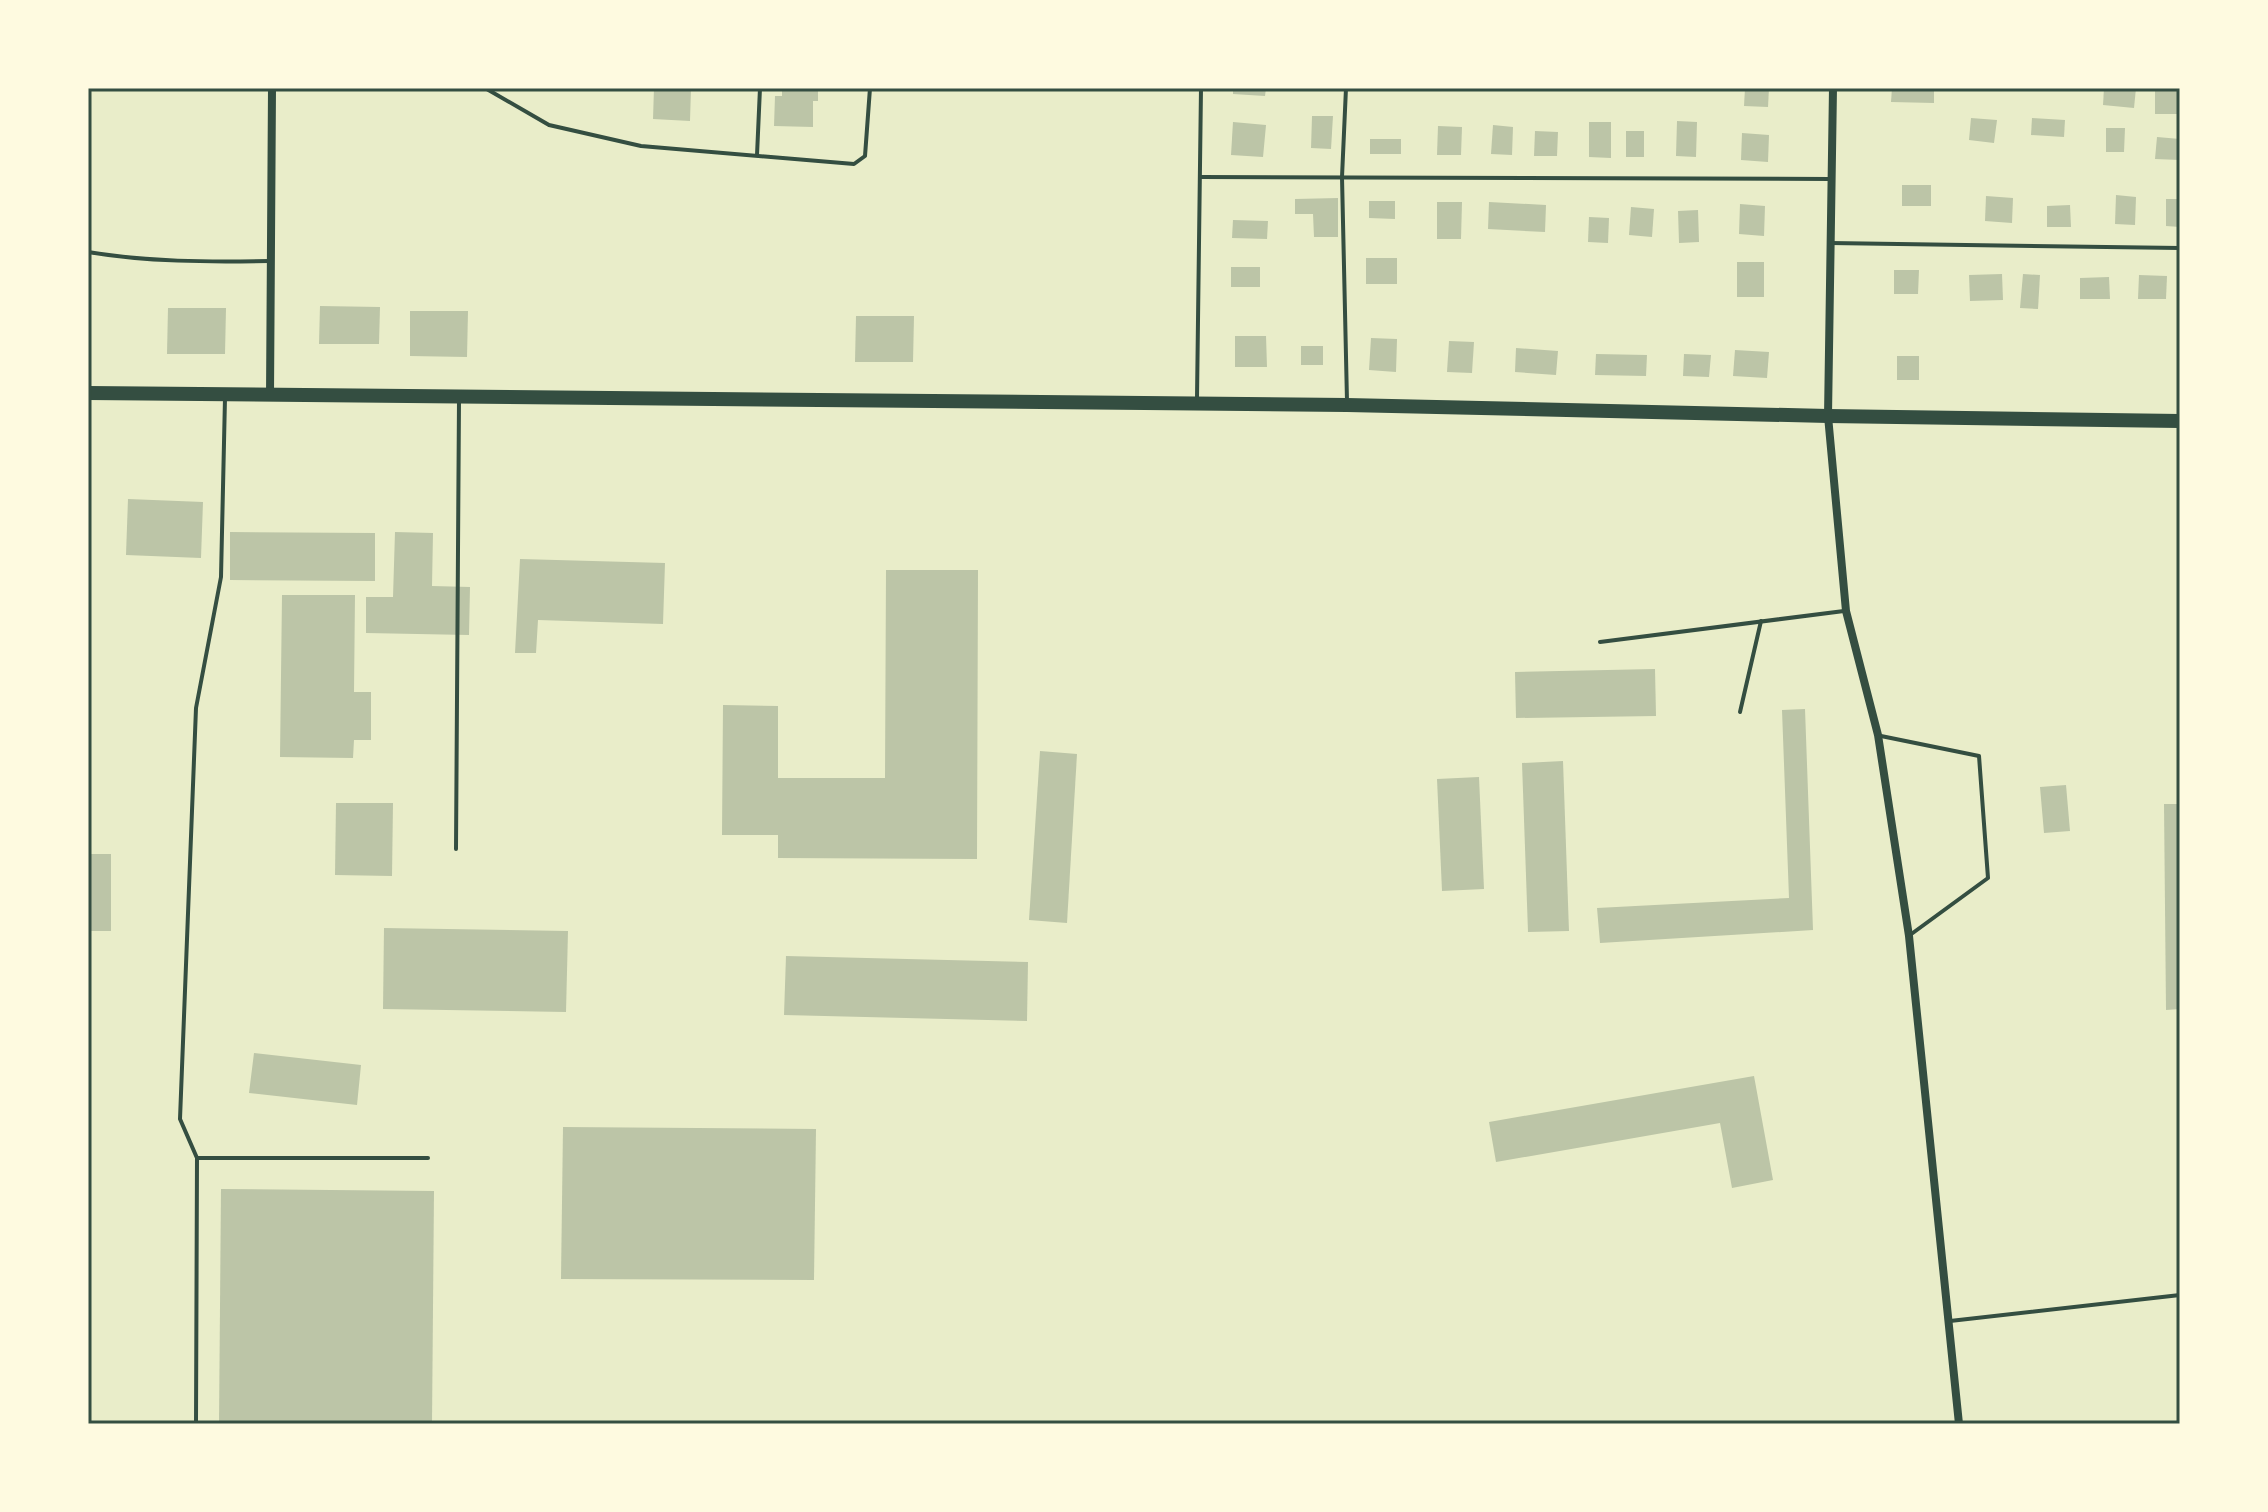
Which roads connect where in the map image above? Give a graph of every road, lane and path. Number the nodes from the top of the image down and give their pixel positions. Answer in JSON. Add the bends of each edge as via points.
{"nodes":[{"id":1,"x":272,"y":88,"type":"edge"},
{"id":2,"x":485,"y":88,"type":"edge"},
{"id":3,"x":760,"y":88,"type":"edge"},
{"id":4,"x":870,"y":88,"type":"edge"},
{"id":5,"x":1201,"y":88,"type":"edge"},
{"id":6,"x":1346,"y":88,"type":"edge"},
{"id":7,"x":1833,"y":88,"type":"edge"},
{"id":8,"x":757,"y":155,"type":"junction"},
{"id":9,"x":1201,"y":177,"type":"junction"},
{"id":10,"x":1342,"y":177,"type":"junction"},
{"id":11,"x":1831,"y":179,"type":"junction"},
{"id":12,"x":1830,"y":243,"type":"junction"},
{"id":13,"x":2180,"y":248,"type":"edge"},
{"id":14,"x":88,"y":252,"type":"edge"},
{"id":15,"x":271,"y":261,"type":"junction"},
{"id":16,"x":88,"y":393,"type":"edge"},
{"id":17,"x":225,"y":395,"type":"junction"},
{"id":18,"x":270,"y":396,"type":"junction"},
{"id":19,"x":459,"y":398,"type":"junction"},
{"id":20,"x":1197,"y":405,"type":"junction"},
{"id":21,"x":1347,"y":405,"type":"junction"},
{"id":22,"x":1828,"y":416,"type":"junction"},
{"id":23,"x":2180,"y":421,"type":"edge"},
{"id":24,"x":1846,"y":611,"type":"junction"},
{"id":25,"x":1761,"y":621,"type":"junction"},
{"id":26,"x":1600,"y":642,"type":"dead end"},
{"id":27,"x":1740,"y":712,"type":"dead end"},
{"id":28,"x":1878,"y":735,"type":"junction"},
{"id":29,"x":456,"y":849,"type":"dead end"},
{"id":30,"x":1909,"y":936,"type":"junction"},
{"id":31,"x":197,"y":1158,"type":"junction"},
{"id":32,"x":428,"y":1158,"type":"dead end"},
{"id":33,"x":2180,"y":1295,"type":"edge"},
{"id":34,"x":1950,"y":1321,"type":"junction"},
{"id":35,"x":196,"y":1424,"type":"edge"},
{"id":36,"x":1959,"y":1424,"type":"edge"}],
"edges":[{"from":1,"to":15,"type":"street"},
{"from":2,"to":8,"type":"lane","via":[[549,125],[641,146]]},
{"from":3,"to":8,"type":"lane"},
{"from":4,"to":8,"type":"lane","via":[[865,156],[854,164]]},
{"from":5,"to":9,"type":"lane"},
{"from":6,"to":10,"type":"lane"},
{"from":7,"to":11,"type":"street"},
{"from":9,"to":10,"type":"lane"},
{"from":9,"to":20,"type":"lane"},
{"from":10,"to":11,"type":"lane"},
{"from":10,"to":21,"type":"lane"},
{"from":11,"to":12,"type":"street"},
{"from":12,"to":13,"type":"lane"},
{"from":12,"to":22,"type":"street"},
{"from":14,"to":15,"type":"lane"},
{"from":15,"to":18,"type":"street"},
{"from":16,"to":17,"type":"highway"},
{"from":17,"to":18,"type":"highway"},
{"from":17,"to":31,"type":"lane","via":[[221,577],[196,708],[180,1119]]},
{"from":18,"to":19,"type":"highway"},
{"from":19,"to":20,"type":"highway"},
{"from":19,"to":29,"type":"lane"},
{"from":20,"to":21,"type":"highway"},
{"from":21,"to":22,"type":"highway"},
{"from":22,"to":23,"type":"highway"},
{"from":22,"to":24,"type":"street"},
{"from":24,"to":25,"type":"lane"},
{"from":24,"to":28,"type":"street"},
{"from":25,"to":26,"type":"lane"},
{"from":25,"to":27,"type":"lane"},
{"from":28,"to":30,"type":"street"},
{"from":28,"to":30,"type":"lane","via":[[1979,756],[1988,878]]},
{"from":30,"to":34,"type":"street"},
{"from":31,"to":32,"type":"lane"},
{"from":31,"to":35,"type":"lane"},
{"from":33,"to":34,"type":"lane"},
{"from":34,"to":36,"type":"street"}]}
